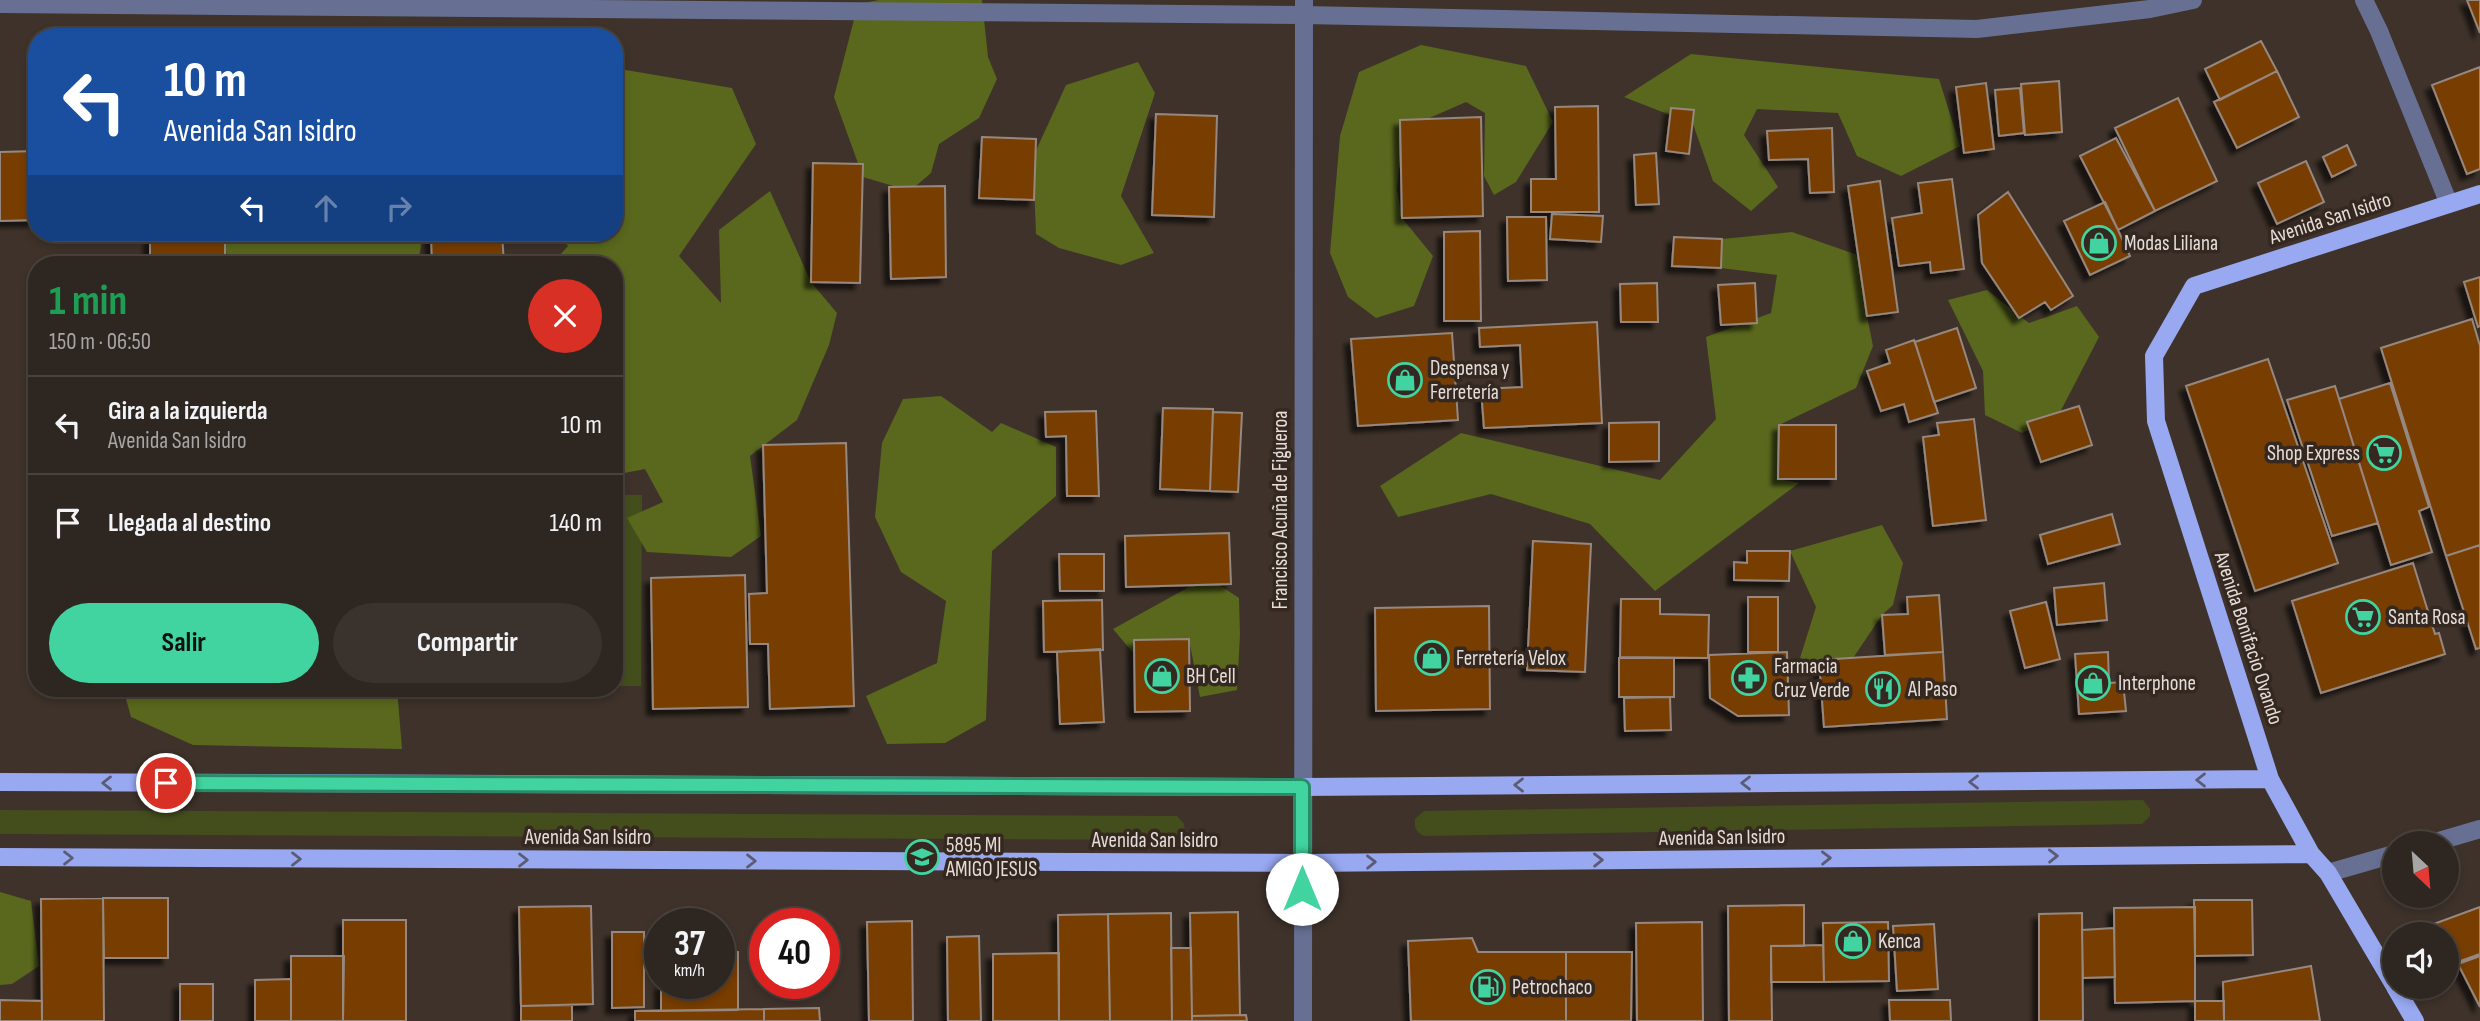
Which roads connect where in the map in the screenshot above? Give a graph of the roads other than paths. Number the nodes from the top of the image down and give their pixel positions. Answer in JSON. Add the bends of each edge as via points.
{"nodes":[{"id":1,"x":2193,"y":0,"type":"edge"},
{"id":2,"x":2364,"y":0,"type":"edge"},
{"id":3,"x":0,"y":4,"type":"edge"},
{"id":4,"x":1304,"y":7,"type":"edge"},
{"id":5,"x":2480,"y":194,"type":"edge"},
{"id":6,"x":2449,"y":204,"type":"junction"},
{"id":7,"x":2194,"y":286,"type":"joint"},
{"id":8,"x":2270,"y":779,"type":"junction"},
{"id":9,"x":0,"y":782,"type":"edge"},
{"id":10,"x":1302,"y":787,"type":"junction"},
{"id":11,"x":2480,"y":829,"type":"edge"},
{"id":12,"x":2459,"y":835,"type":"edge"},
{"id":13,"x":2311,"y":854,"type":"junction"},
{"id":14,"x":2382,"y":857,"type":"edge"},
{"id":15,"x":0,"y":858,"type":"edge"},
{"id":16,"x":1302,"y":863,"type":"junction"},
{"id":17,"x":2328,"y":873,"type":"junction"},
{"id":18,"x":2382,"y":964,"type":"edge"},
{"id":19,"x":2402,"y":999,"type":"edge"},
{"id":20,"x":1303,"y":1021,"type":"edge"},
{"id":21,"x":2415,"y":1021,"type":"edge"}],
"edges":[{"from":1,"to":4,"type":"street","via":[[1977,29]]},
{"from":2,"to":6,"type":"street"},
{"from":3,"to":4,"type":"street"},
{"from":4,"to":10,"type":"street","name":"Francisco Acuña de Figueroa"},
{"from":5,"to":6,"type":"main road","name":"Avenida San Isidro"},
{"from":6,"to":7,"type":"main road","name":"Avenida San Isidro"},
{"from":7,"to":8,"type":"main road","name":"Avenida Bonifacio Ovando","via":[[2154,356],[2155,421]]},
{"from":8,"to":10,"type":"main road","one_way":true},
{"from":8,"to":13,"type":"main road","name":"Avenida Bonifacio Ovando"},
{"from":10,"to":9,"type":"main road","one_way":true},
{"from":10,"to":16,"type":"street","name":"Francisco Acuña de Figueroa"},
{"from":11,"to":12,"type":"street"},
{"from":16,"to":13,"type":"main road","name":"Avenida San Isidro","one_way":true},
{"from":13,"to":17,"type":"main road","name":"Avenida Bonifacio Ovando"},
{"from":14,"to":17,"type":"street"},
{"from":15,"to":16,"type":"main road","name":"Avenida San Isidro","one_way":true},
{"from":16,"to":20,"type":"street","name":"Francisco Acuña de Figueroa"},
{"from":17,"to":18,"type":"main road","name":"Avenida Bonifacio Ovando"},
{"from":19,"to":21,"type":"main road","name":"Avenida Bonifacio Ovando"}]}
